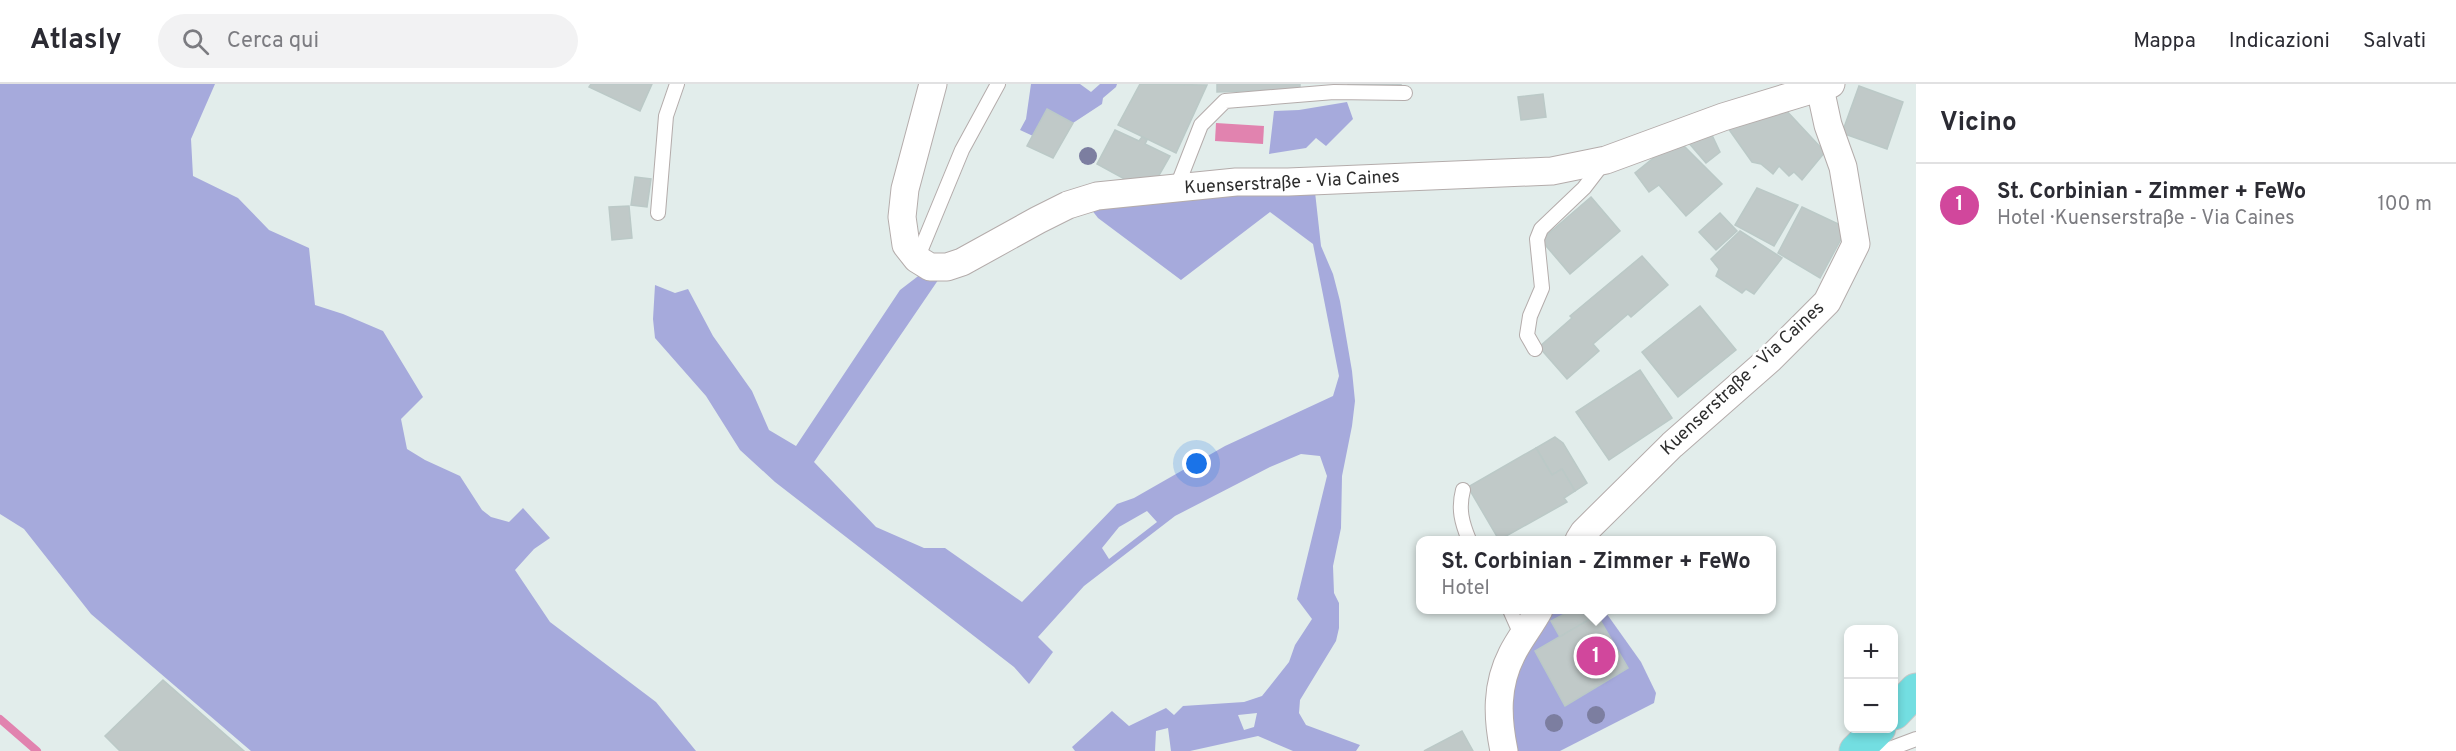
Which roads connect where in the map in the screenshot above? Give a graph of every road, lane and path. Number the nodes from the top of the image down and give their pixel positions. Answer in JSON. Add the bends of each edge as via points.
{"nodes":[{"id":1,"x":677,"y":84,"type":"edge"},
{"id":2,"x":933,"y":84,"type":"edge"},
{"id":3,"x":998,"y":84,"type":"edge"},
{"id":4,"x":1826,"y":86,"type":"edge"},
{"id":5,"x":1405,"y":93,"type":"dead end"},
{"id":6,"x":1605,"y":160,"type":"junction"},
{"id":7,"x":1176,"y":189,"type":"junction"},
{"id":8,"x":658,"y":213,"type":"dead end"},
{"id":9,"x":917,"y":259,"type":"junction"},
{"id":10,"x":1535,"y":349,"type":"dead end"},
{"id":11,"x":1463,"y":490,"type":"dead end"},
{"id":12,"x":1467,"y":536,"type":"edge"},
{"id":13,"x":1582,"y":536,"type":"edge"},
{"id":14,"x":1512,"y":614,"type":"edge"},
{"id":15,"x":1536,"y":614,"type":"edge"},
{"id":16,"x":1522,"y":637,"type":"junction"},
{"id":17,"x":1916,"y":690,"type":"edge"},
{"id":18,"x":1898,"y":708,"type":"edge"},
{"id":19,"x":1875,"y":733,"type":"edge"},
{"id":20,"x":1916,"y":739,"type":"edge"},
{"id":21,"x":1504,"y":751,"type":"edge"},
{"id":22,"x":1856,"y":751,"type":"edge"},
{"id":23,"x":1884,"y":751,"type":"edge"}],
"edges":[{"from":1,"to":8,"type":"lane","via":[[666,116]]},
{"from":2,"to":9,"type":"street","via":[[905,189],[902,218],[906,245]]},
{"from":3,"to":9,"type":"lane","via":[[962,150]]},
{"from":4,"to":6,"type":"street","name":"Kuenserstraße - Via Caines","via":[[1723,117]]},
{"from":4,"to":13,"type":"street","name":"Kuenserstraße - Via Caines","via":[[1828,125],[1842,167],[1856,244],[1827,302],[1771,358],[1672,445]]},
{"from":5,"to":7,"type":"lane","via":[[1334,92],[1225,101],[1201,126]]},
{"from":6,"to":7,"type":"street","name":"Kuenserstraße - Via Caines","via":[[1552,171],[1236,182]]},
{"from":6,"to":10,"type":"lane","via":[[1537,239],[1542,288],[1527,335]]},
{"from":7,"to":9,"type":"street","name":"Kuenserstraße - Via Caines","via":[[1097,196],[1068,205],[981,253],[947,267],[930,267]]},
{"from":11,"to":12,"type":"lane","via":[[1460,520]]},
{"from":14,"to":16,"type":"lane"},
{"from":15,"to":16,"type":"street"},
{"from":16,"to":21,"type":"street","via":[[1499,687]]},
{"from":17,"to":18,"type":"main road"},
{"from":19,"to":22,"type":"main road"},
{"from":20,"to":23,"type":"lane"}]}
